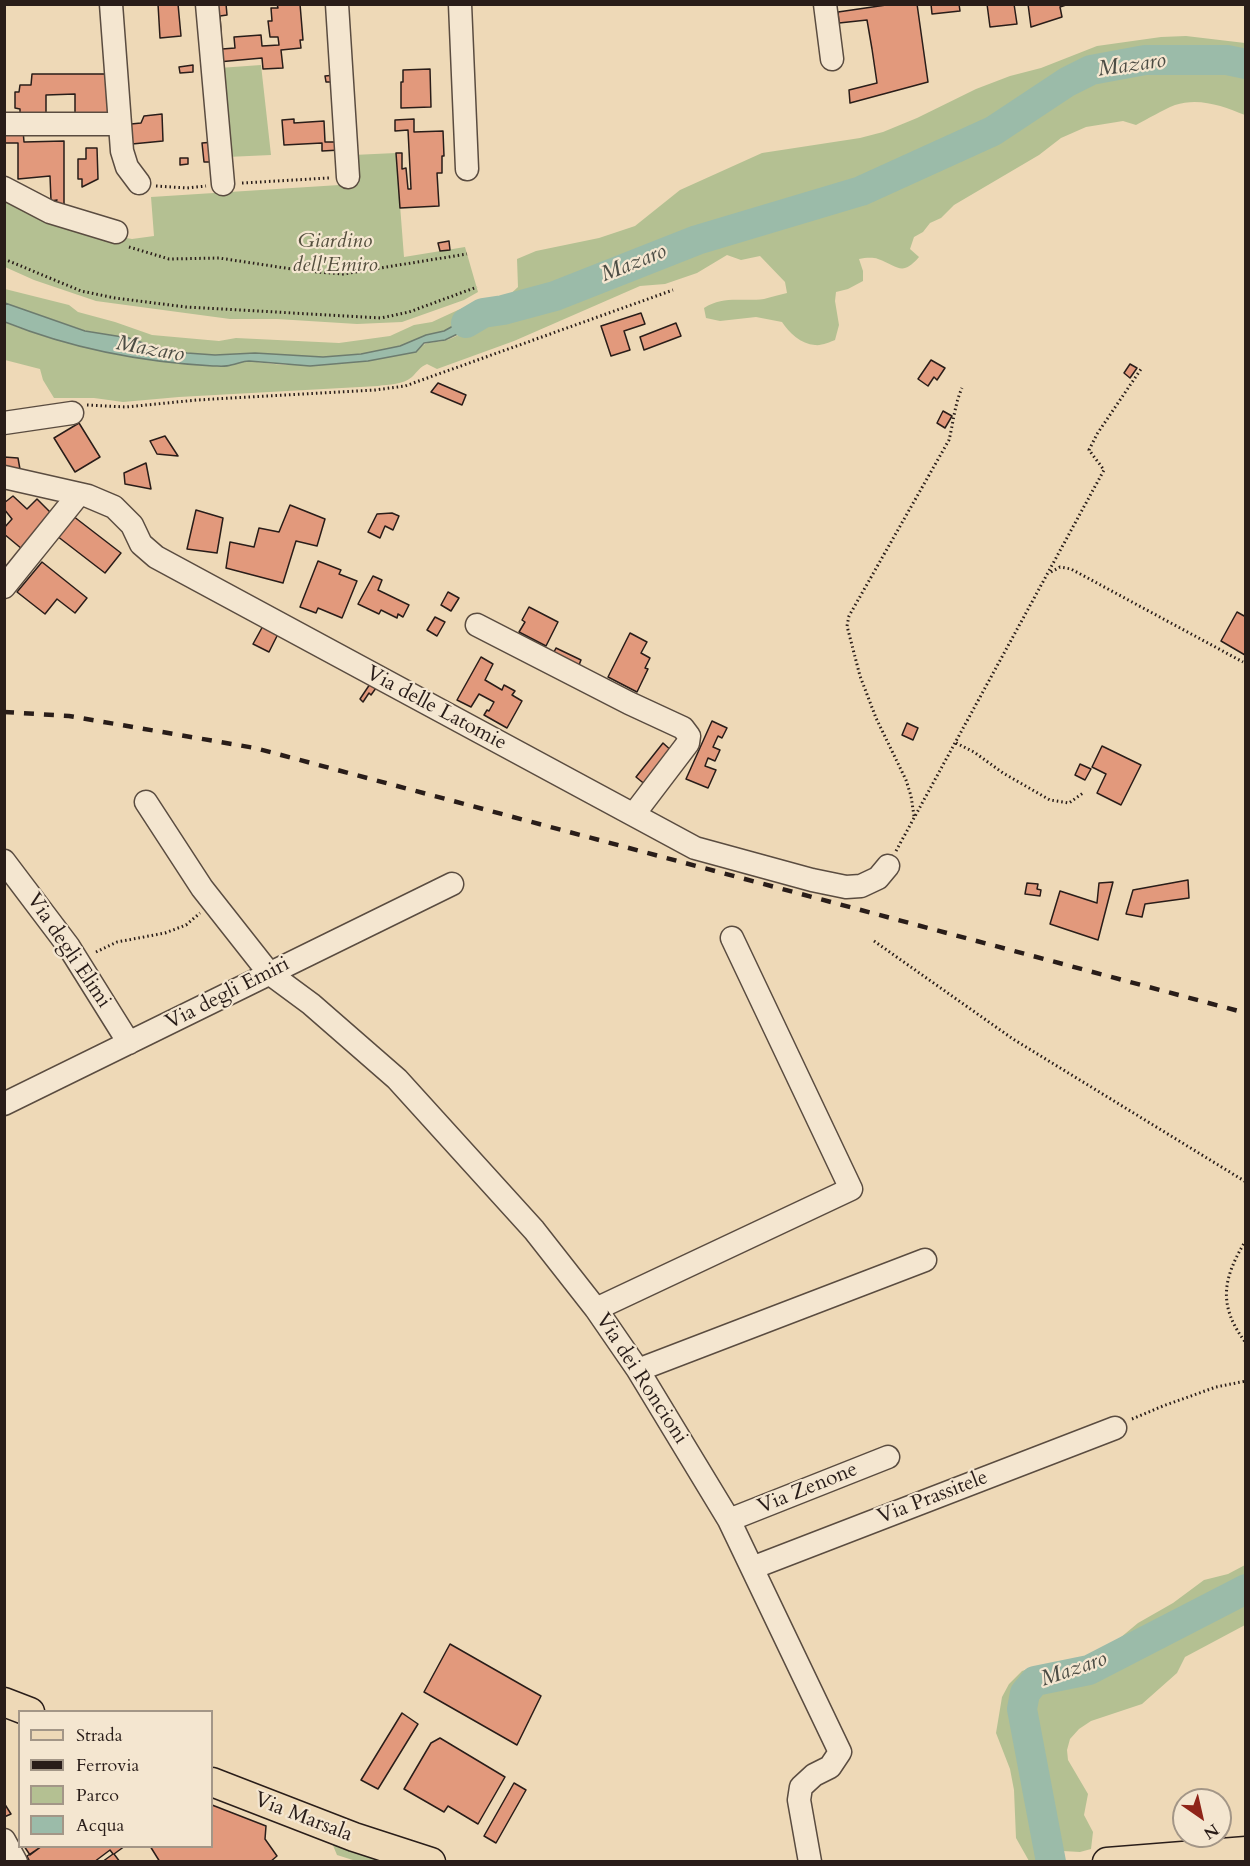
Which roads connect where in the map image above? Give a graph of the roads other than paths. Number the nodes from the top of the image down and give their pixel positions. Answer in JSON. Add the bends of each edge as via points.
{"nodes":[{"id":1,"x":111,"y":4,"type":"edge"},
{"id":2,"x":207,"y":4,"type":"edge"},
{"id":3,"x":336,"y":4,"type":"edge"},
{"id":4,"x":460,"y":4,"type":"edge"},
{"id":5,"x":825,"y":4,"type":"edge"},
{"id":6,"x":832,"y":58,"type":"dead end"},
{"id":7,"x":4,"y":124,"type":"edge"},
{"id":8,"x":120,"y":124,"type":"junction"},
{"id":9,"x":467,"y":169,"type":"dead end"},
{"id":10,"x":348,"y":177,"type":"dead end"},
{"id":11,"x":139,"y":183,"type":"dead end"},
{"id":12,"x":224,"y":184,"type":"dead end"},
{"id":13,"x":4,"y":188,"type":"edge"},
{"id":14,"x":121,"y":239,"type":"road end"},
{"id":15,"x":72,"y":413,"type":"road end"},
{"id":16,"x":4,"y":423,"type":"edge"},
{"id":17,"x":4,"y":477,"type":"edge"},
{"id":18,"x":79,"y":494,"type":"junction"},
{"id":19,"x":4,"y":587,"type":"edge"},
{"id":20,"x":477,"y":625,"type":"dead end"},
{"id":21,"x":146,"y":802,"type":"dead end"},
{"id":22,"x":634,"y":814,"type":"junction"},
{"id":23,"x":4,"y":861,"type":"edge"},
{"id":24,"x":888,"y":866,"type":"road end"},
{"id":25,"x":452,"y":884,"type":"dead end"},
{"id":26,"x":732,"y":938,"type":"dead end"},
{"id":27,"x":269,"y":973,"type":"junction"},
{"id":28,"x":129,"y":1043,"type":"junction"},
{"id":29,"x":4,"y":1104,"type":"edge"},
{"id":30,"x":925,"y":1260,"type":"dead end"},
{"id":31,"x":596,"y":1309,"type":"junction"},
{"id":32,"x":638,"y":1370,"type":"junction"},
{"id":33,"x":1115,"y":1428,"type":"road end"},
{"id":34,"x":888,"y":1457,"type":"dead end"},
{"id":35,"x":729,"y":1520,"type":"junction"},
{"id":36,"x":752,"y":1568,"type":"junction"},
{"id":37,"x":4,"y":1702,"type":"edge"},
{"id":38,"x":25,"y":1710,"type":"edge"},
{"id":39,"x":213,"y":1782,"type":"edge"},
{"id":40,"x":4,"y":1840,"type":"edge"},
{"id":41,"x":1245,"y":1844,"type":"edge"},
{"id":42,"x":1245,"y":1851,"type":"edge"},
{"id":43,"x":1154,"y":1857,"type":"junction"},
{"id":44,"x":16,"y":1862,"type":"edge"},
{"id":45,"x":431,"y":1862,"type":"edge"},
{"id":46,"x":810,"y":1862,"type":"edge"},
{"id":47,"x":1107,"y":1862,"type":"edge"}],
"edges":[{"from":1,"to":8,"type":"street"},
{"from":2,"to":12,"type":"street"},
{"from":3,"to":10,"type":"street"},
{"from":4,"to":9,"type":"street"},
{"from":5,"to":6,"type":"street"},
{"from":7,"to":8,"type":"street"},
{"from":8,"to":11,"type":"street","via":[[127,167]]},
{"from":13,"to":14,"type":"street","via":[[50,212]]},
{"from":15,"to":16,"type":"street"},
{"from":17,"to":18,"type":"street","name":"Via delle Latomie"},
{"from":18,"to":19,"type":"street"},
{"from":18,"to":22,"type":"street","name":"Via delle Latomie","via":[[114,507],[132,525],[141,544],[156,556]]},
{"from":20,"to":22,"type":"street","via":[[683,728],[689,736],[688,743]]},
{"from":21,"to":27,"type":"street","name":"Via dei Roncioni","via":[[213,902]]},
{"from":22,"to":24,"type":"street","name":"Via delle Latomie","via":[[695,848],[846,887],[861,886],[878,878]]},
{"from":23,"to":28,"type":"street","name":"Via degli Elimi","via":[[79,962]]},
{"from":25,"to":27,"type":"street","name":"Via degli Emiri"},
{"from":26,"to":31,"type":"street","via":[[851,1189]]},
{"from":27,"to":28,"type":"street","name":"Via degli Emiri"},
{"from":27,"to":31,"type":"street","name":"Via dei Roncioni","via":[[397,1079],[534,1230]]},
{"from":28,"to":29,"type":"street","name":"Via degli Emiri"},
{"from":30,"to":32,"type":"street"},
{"from":31,"to":32,"type":"street","name":"Via dei Roncioni"},
{"from":32,"to":35,"type":"street","name":"Via dei Roncioni"},
{"from":33,"to":36,"type":"street","name":"Via Prassitele"},
{"from":34,"to":35,"type":"street","name":"Via Zenone"},
{"from":35,"to":36,"type":"street","name":"Via dei Roncioni"},
{"from":36,"to":46,"type":"street","name":"Via dei Roncioni","via":[[840,1752],[830,1767],[801,1787],[799,1800]]},
{"from":37,"to":38,"type":"main road"},
{"from":39,"to":45,"type":"main road","name":"Via Marsala"},
{"from":40,"to":44,"type":"street"},
{"from":41,"to":43,"type":"main road"},
{"from":42,"to":43,"type":"main road"},
{"from":43,"to":47,"type":"main road"}]}
